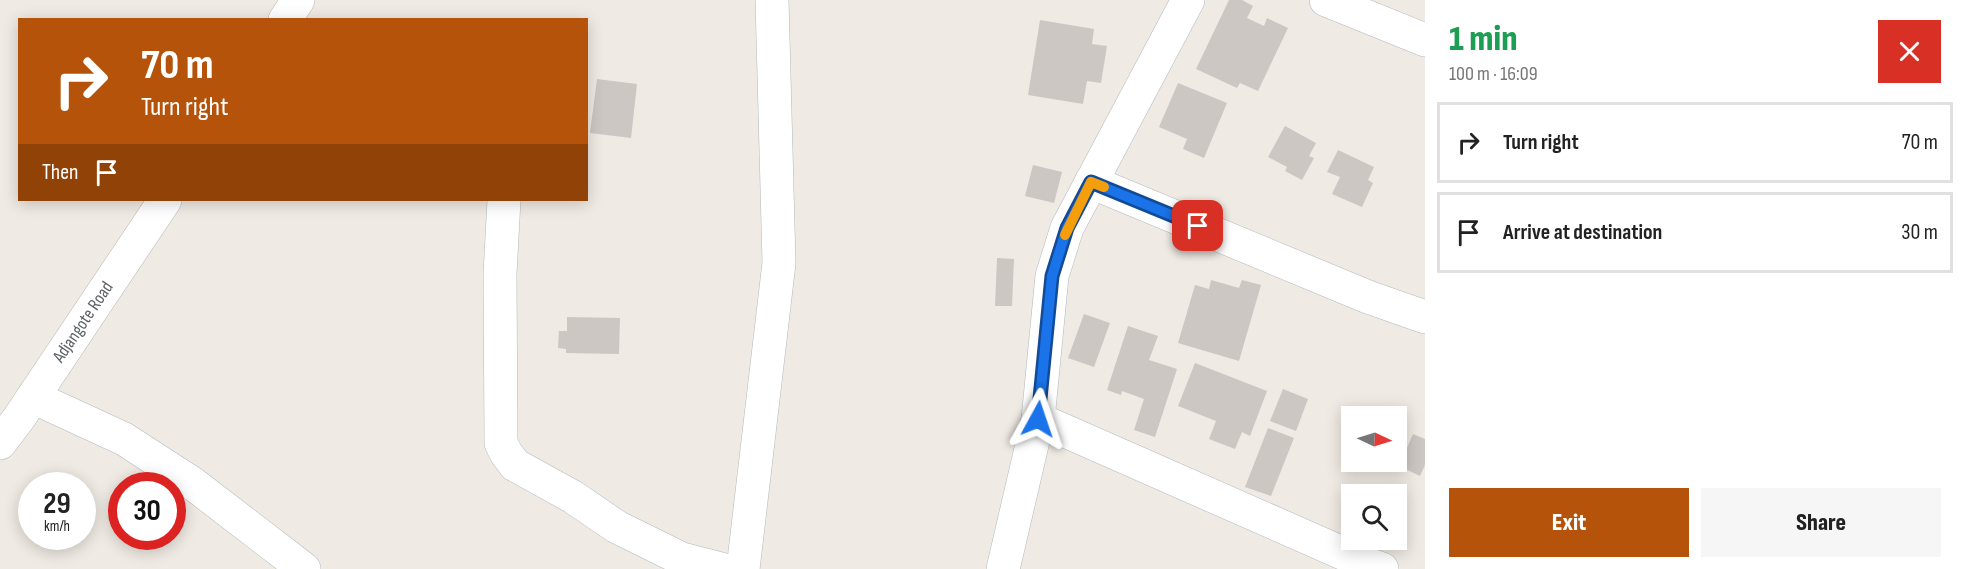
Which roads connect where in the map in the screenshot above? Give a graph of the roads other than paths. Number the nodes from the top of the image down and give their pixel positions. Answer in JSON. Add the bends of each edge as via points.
{"nodes":[{"id":1,"x":297,"y":0,"type":"edge"},
{"id":2,"x":772,"y":0,"type":"edge"},
{"id":3,"x":1188,"y":0,"type":"edge"},
{"id":4,"x":1326,"y":0,"type":"edge"},
{"id":5,"x":286,"y":18,"type":"edge"},
{"id":6,"x":1425,"y":39,"type":"edge"},
{"id":7,"x":1091,"y":182,"type":"junction"},
{"id":8,"x":164,"y":201,"type":"edge"},
{"id":9,"x":504,"y":201,"type":"edge"},
{"id":10,"x":1425,"y":317,"type":"edge"},
{"id":11,"x":33,"y":397,"type":"junction"},
{"id":12,"x":1038,"y":419,"type":"junction"},
{"id":13,"x":0,"y":443,"type":"edge"},
{"id":14,"x":304,"y":569,"type":"edge"},
{"id":15,"x":721,"y":569,"type":"edge"},
{"id":16,"x":743,"y":569,"type":"edge"},
{"id":17,"x":1003,"y":569,"type":"edge"},
{"id":18,"x":1382,"y":569,"type":"edge"}],
"edges":[{"from":1,"to":5,"type":"street"},
{"from":2,"to":16,"type":"street","via":[[779,263]]},
{"from":3,"to":7,"type":"street"},
{"from":4,"to":6,"type":"street"},
{"from":7,"to":10,"type":"street"},
{"from":7,"to":12,"type":"street","via":[[1067,228],[1052,276]]},
{"from":8,"to":11,"type":"street","name":"Adjangote Road"},
{"from":9,"to":15,"type":"street","via":[[501,443],[506,453],[515,465],[617,527],[682,559]]},
{"from":11,"to":13,"type":"street","name":"Adjangote Road"},
{"from":11,"to":14,"type":"street","via":[[124,438],[192,483]]},
{"from":12,"to":17,"type":"street"},
{"from":12,"to":18,"type":"street"}]}
